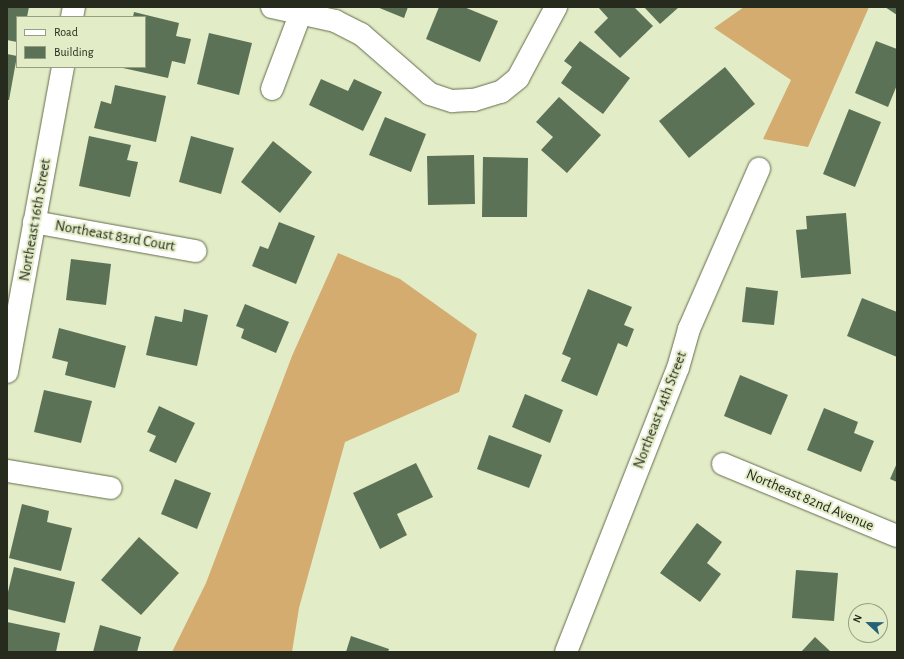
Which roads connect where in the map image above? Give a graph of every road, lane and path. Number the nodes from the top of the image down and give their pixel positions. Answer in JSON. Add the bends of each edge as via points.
{"nodes":[{"id":1,"x":272,"y":7,"type":"edge"},
{"id":2,"x":556,"y":7,"type":"edge"},
{"id":3,"x":302,"y":10,"type":"edge"},
{"id":4,"x":63,"y":68,"type":"edge"},
{"id":5,"x":272,"y":89,"type":"dead end"},
{"id":6,"x":759,"y":169,"type":"dead end"},
{"id":7,"x":34,"y":222,"type":"junction"},
{"id":8,"x":195,"y":251,"type":"dead end"},
{"id":9,"x":7,"y":372,"type":"edge"},
{"id":10,"x":723,"y":464,"type":"dead end"},
{"id":11,"x":7,"y":471,"type":"edge"},
{"id":12,"x":111,"y":488,"type":"dead end"},
{"id":13,"x":897,"y":536,"type":"edge"},
{"id":14,"x":566,"y":652,"type":"edge"}],
"edges":[{"from":1,"to":3,"type":"street"},
{"from":2,"to":3,"type":"street","via":[[518,78],[500,92],[474,100],[452,101],[430,94],[361,34],[335,21]]},
{"from":3,"to":5,"type":"street"},
{"from":4,"to":7,"type":"street","name":"Northeast 16th Street"},
{"from":6,"to":14,"type":"street","name":"Northeast 14th Street","via":[[689,329],[678,368]]},
{"from":7,"to":8,"type":"street","name":"Northeast 83rd Court"},
{"from":7,"to":9,"type":"street","name":"Northeast 16th Street"},
{"from":10,"to":13,"type":"street","name":"Northeast 82nd Avenue"},
{"from":11,"to":12,"type":"street"}]}
